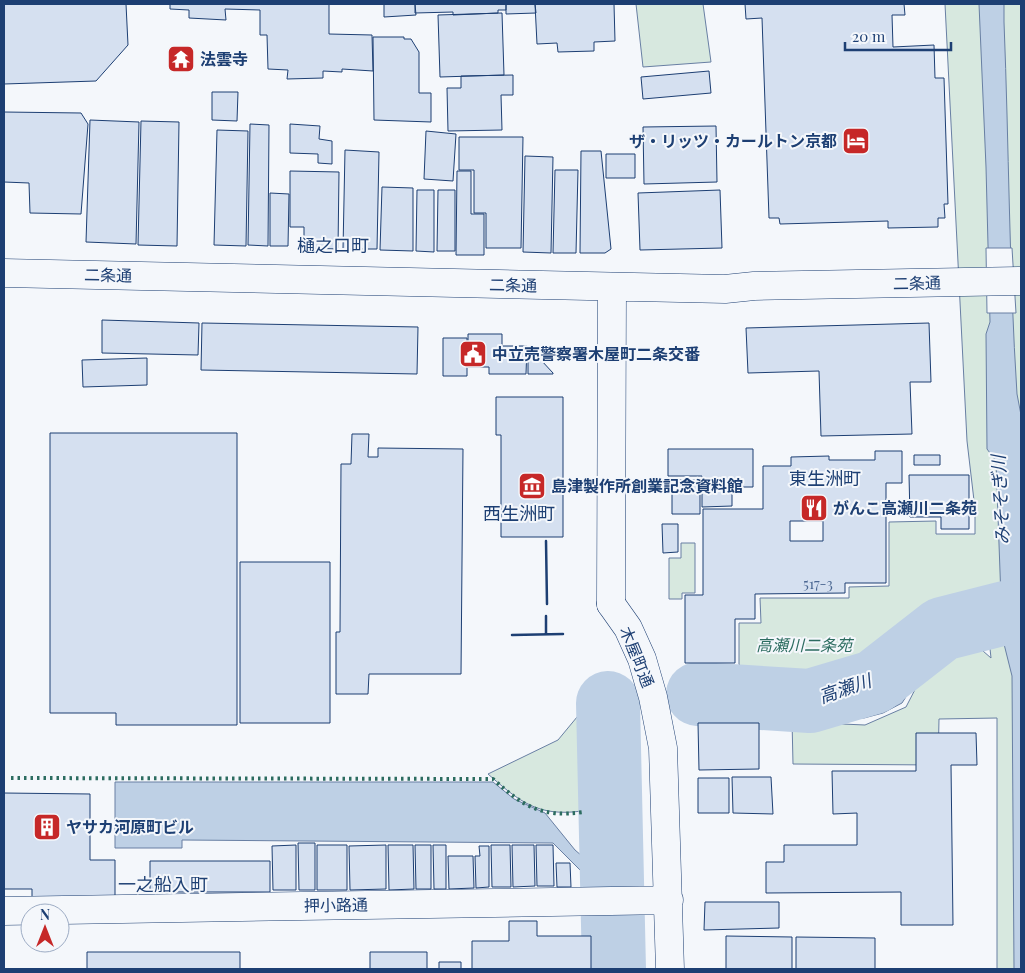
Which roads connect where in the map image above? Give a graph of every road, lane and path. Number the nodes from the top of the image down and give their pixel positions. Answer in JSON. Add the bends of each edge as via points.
{"nodes":[{"id":1,"x":4,"y":273,"type":"edge"},
{"id":2,"x":1021,"y":281,"type":"edge"},
{"id":3,"x":612,"y":287,"type":"junction"},
{"id":4,"x":669,"y":900,"type":"junction"},
{"id":5,"x":4,"y":911,"type":"edge"},
{"id":6,"x":670,"y":969,"type":"edge"}],
"edges":[{"from":1,"to":3,"type":"street","name":"二条通"},
{"from":2,"to":3,"type":"street","name":"二条通","via":[[725,289]]},
{"from":3,"to":4,"type":"street","name":"木屋町通","via":[[611,604],[628,628],[642,659],[663,748]]},
{"from":4,"to":5,"type":"street","name":"押小路通"},
{"from":4,"to":6,"type":"street","name":"木屋町通"}]}
